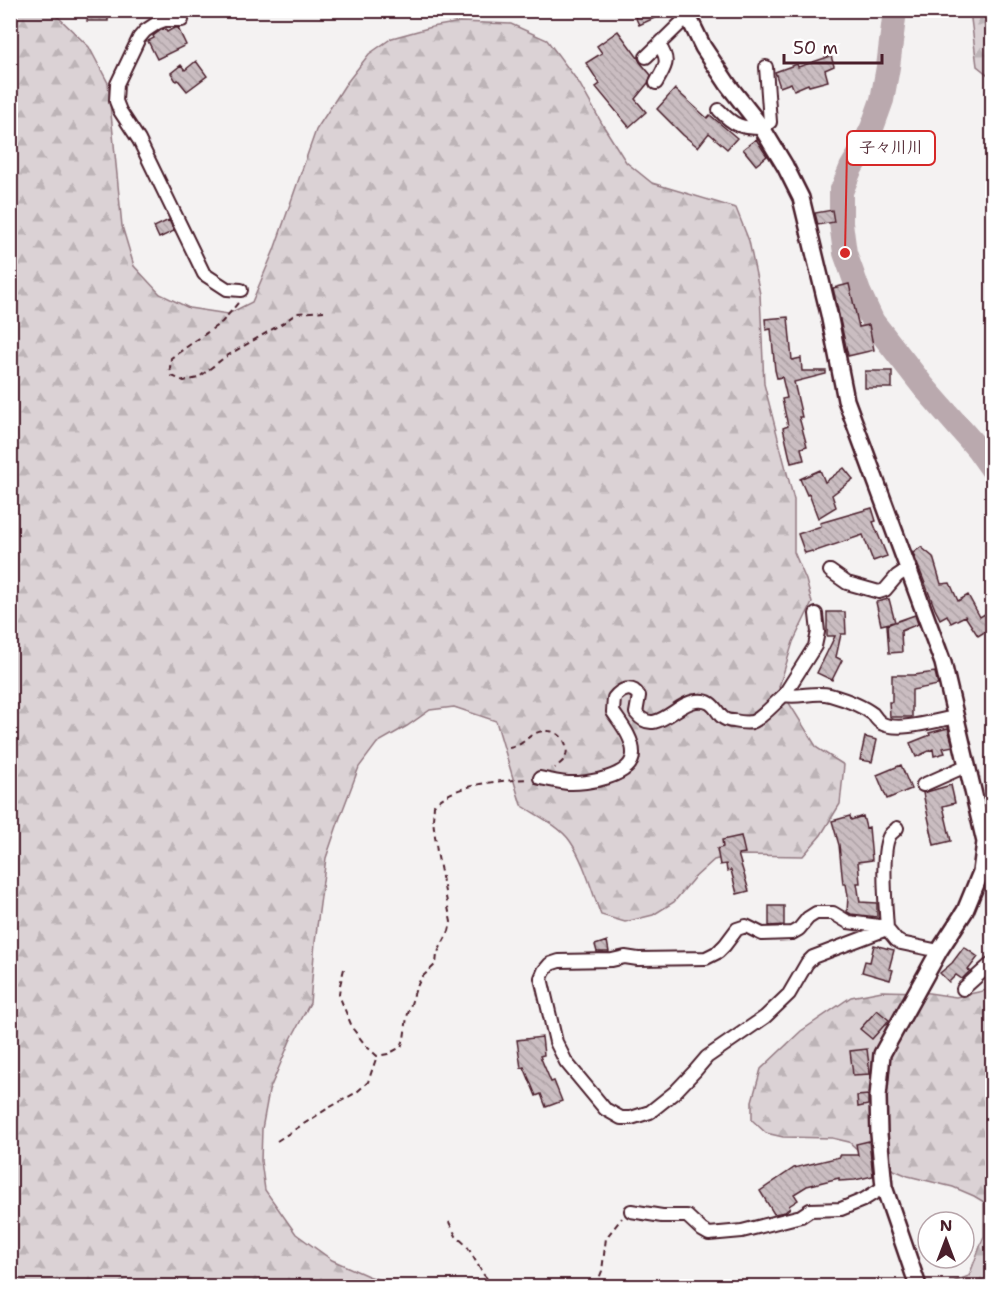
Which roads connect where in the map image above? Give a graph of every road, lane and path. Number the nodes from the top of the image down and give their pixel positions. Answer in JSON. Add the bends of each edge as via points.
{"nodes":[{"id":1,"x":180,"y":10,"type":"edge"},
{"id":2,"x":686,"y":14,"type":"edge"},
{"id":3,"x":659,"y":45,"type":"junction"},
{"id":4,"x":646,"y":57,"type":"dead end"},
{"id":5,"x":766,"y":67,"type":"dead end"},
{"id":6,"x":656,"y":83,"type":"dead end"},
{"id":7,"x":719,"y":111,"type":"dead end"},
{"id":8,"x":762,"y":128,"type":"junction"},
{"id":9,"x":241,"y":290,"type":"joint"},
{"id":10,"x":324,"y":311,"type":"dead end"},
{"id":11,"x":909,"y":568,"type":"junction"},
{"id":12,"x":830,"y":571,"type":"dead end"},
{"id":13,"x":816,"y":614,"type":"dead end"},
{"id":14,"x":784,"y":695,"type":"junction"},
{"id":15,"x":956,"y":717,"type":"junction"},
{"id":16,"x":510,"y":748,"type":"dead end"},
{"id":17,"x":968,"y":765,"type":"junction"},
{"id":18,"x":540,"y":778,"type":"junction"},
{"id":19,"x":923,"y":785,"type":"dead end"},
{"id":20,"x":897,"y":828,"type":"dead end"},
{"id":21,"x":989,"y":836,"type":"edge"},
{"id":22,"x":987,"y":874,"type":"edge"},
{"id":23,"x":887,"y":928,"type":"junction"},
{"id":24,"x":939,"y":951,"type":"junction"},
{"id":25,"x":993,"y":963,"type":"edge"},
{"id":26,"x":344,"y":969,"type":"dead end"},
{"id":27,"x":963,"y":989,"type":"dead end"},
{"id":28,"x":377,"y":1056,"type":"junction"},
{"id":29,"x":277,"y":1142,"type":"dead end"},
{"id":30,"x":884,"y":1187,"type":"junction"},
{"id":31,"x":631,"y":1211,"type":"joint"},
{"id":32,"x":449,"y":1222,"type":"dead end"},
{"id":33,"x":494,"y":1287,"type":"edge"},
{"id":34,"x":596,"y":1287,"type":"edge"},
{"id":35,"x":918,"y":1287,"type":"edge"}],
"edges":[{"from":1,"to":9,"type":"street","via":[[182,20],[157,23],[139,39],[117,84],[116,101],[204,274],[227,289]]},
{"from":2,"to":3,"type":"street"},
{"from":2,"to":8,"type":"street","via":[[722,77]]},
{"from":3,"to":4,"type":"street"},
{"from":3,"to":6,"type":"street","via":[[666,60]]},
{"from":5,"to":8,"type":"street","via":[[770,122]]},
{"from":7,"to":8,"type":"street","via":[[739,126]]},
{"from":8,"to":11,"type":"street","via":[[801,198],[846,400]]},
{"from":9,"to":10,"type":"path","via":[[241,301],[222,322],[171,358],[172,376],[184,381],[198,378],[297,313]]},
{"from":11,"to":12,"type":"street","via":[[879,592],[847,583]]},
{"from":11,"to":15,"type":"street","via":[[944,663]]},
{"from":13,"to":14,"type":"street","via":[[815,646]]},
{"from":14,"to":15,"type":"street","via":[[832,696],[854,704],[887,725],[903,727]]},
{"from":14,"to":18,"type":"street","via":[[751,722],[723,719],[712,704],[700,700],[660,720],[645,721],[636,713],[639,696],[631,689],[623,689],[612,706],[631,741],[632,762],[627,768],[604,778],[569,783]]},
{"from":15,"to":17,"type":"street"},
{"from":16,"to":18,"type":"path","via":[[539,732],[558,733],[564,739],[566,756]]},
{"from":17,"to":19,"type":"street"},
{"from":17,"to":21,"type":"street"},
{"from":18,"to":28,"type":"path","via":[[477,785],[454,792],[434,805],[437,852],[452,922],[435,964],[415,991],[401,1047]]},
{"from":20,"to":23,"type":"street","via":[[886,845]]},
{"from":21,"to":22,"type":"street"},
{"from":22,"to":24,"type":"street"},
{"from":23,"to":23,"type":"street","via":[[848,922],[833,913],[816,913],[792,933],[762,934],[746,926],[738,928],[718,952],[706,958],[625,957],[550,964],[541,978],[556,1042],[566,1062],[605,1109],[621,1118],[650,1112],[707,1057],[765,1017],[789,994],[813,957]]},
{"from":23,"to":24,"type":"street","via":[[901,943]]},
{"from":24,"to":30,"type":"street","via":[[882,1054],[878,1106]]},
{"from":25,"to":27,"type":"street"},
{"from":26,"to":28,"type":"path","via":[[339,995],[353,1029]]},
{"from":28,"to":29,"type":"path","via":[[368,1082],[357,1092]]},
{"from":30,"to":31,"type":"street","via":[[841,1209],[810,1210],[801,1216],[742,1231],[709,1234],[687,1216]]},
{"from":30,"to":35,"type":"street"},
{"from":31,"to":34,"type":"path","via":[[606,1238]]},
{"from":32,"to":33,"type":"path"}]}
